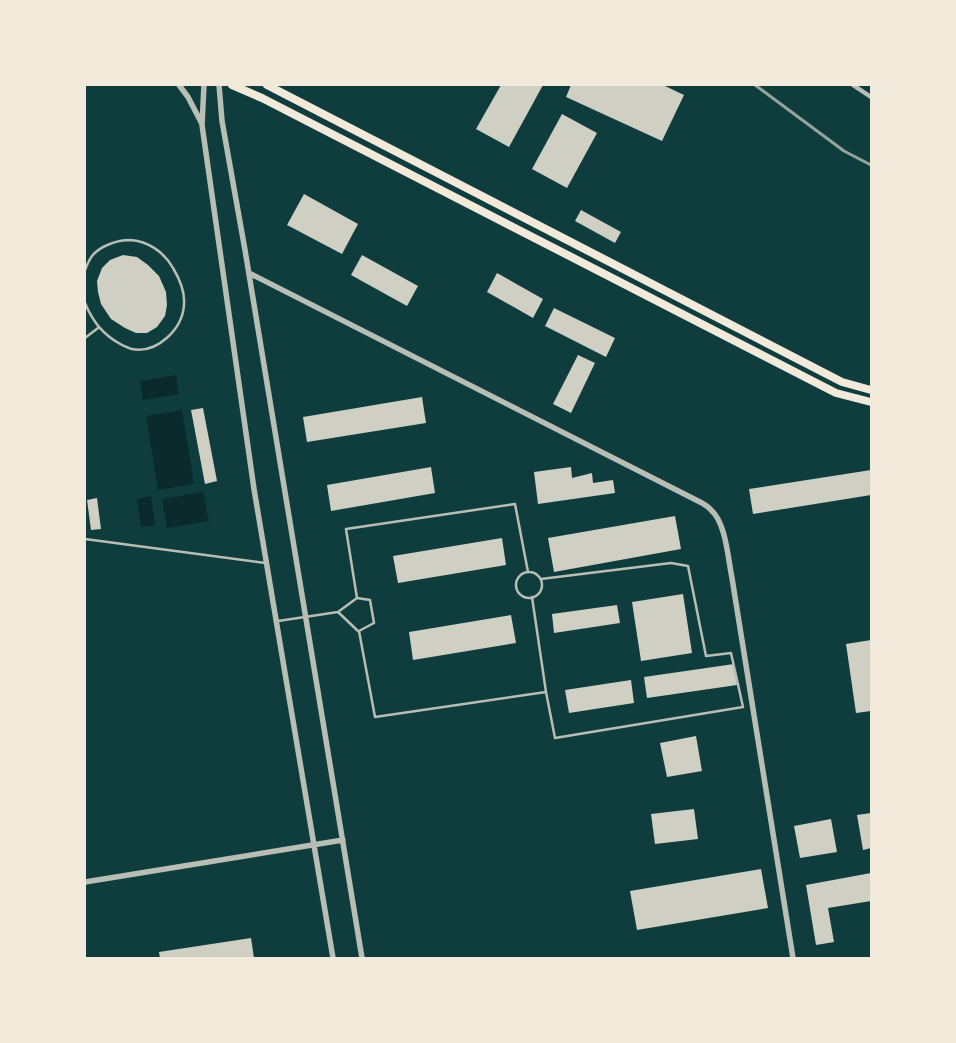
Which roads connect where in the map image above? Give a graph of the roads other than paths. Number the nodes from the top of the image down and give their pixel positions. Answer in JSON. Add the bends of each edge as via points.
{"nodes":[{"id":1,"x":179,"y":85,"type":"edge"},
{"id":2,"x":204,"y":85,"type":"edge"},
{"id":3,"x":219,"y":85,"type":"edge"},
{"id":4,"x":232,"y":85,"type":"edge"},
{"id":5,"x":267,"y":85,"type":"edge"},
{"id":6,"x":853,"y":85,"type":"edge"},
{"id":7,"x":871,"y":97,"type":"edge"},
{"id":8,"x":202,"y":125,"type":"junction"},
{"id":9,"x":85,"y":270,"type":"edge"},
{"id":10,"x":249,"y":273,"type":"junction"},
{"id":11,"x":85,"y":303,"type":"edge"},
{"id":12,"x":98,"y":328,"type":"junction"},
{"id":13,"x":85,"y":338,"type":"edge"},
{"id":14,"x":871,"y":390,"type":"edge"},
{"id":15,"x":871,"y":402,"type":"edge"},
{"id":16,"x":85,"y":539,"type":"edge"},
{"id":17,"x":266,"y":564,"type":"junction"},
{"id":18,"x":528,"y":572,"type":"junction"},
{"id":19,"x":540,"y":579,"type":"junction"},
{"id":20,"x":532,"y":597,"type":"junction"},
{"id":21,"x":357,"y":598,"type":"junction"},
{"id":22,"x":338,"y":612,"type":"junction"},
{"id":23,"x":306,"y":617,"type":"junction"},
{"id":24,"x":276,"y":621,"type":"junction"},
{"id":25,"x":359,"y":631,"type":"junction"},
{"id":26,"x":546,"y":692,"type":"junction"},
{"id":27,"x":343,"y":840,"type":"junction"},
{"id":28,"x":314,"y":844,"type":"junction"},
{"id":29,"x":85,"y":882,"type":"edge"},
{"id":30,"x":333,"y":958,"type":"edge"},
{"id":31,"x":362,"y":958,"type":"edge"},
{"id":32,"x":793,"y":958,"type":"edge"}],
"edges":[{"from":1,"to":8,"type":"street"},
{"from":2,"to":8,"type":"street"},
{"from":3,"to":10,"type":"street","via":[[222,121]]},
{"from":4,"to":15,"type":"highway","via":[[271,102],[836,393]]},
{"from":5,"to":14,"type":"highway","via":[[842,382]]},
{"from":6,"to":7,"type":"street"},
{"from":8,"to":17,"type":"street"},
{"from":9,"to":12,"type":"lane","via":[[92,256],[105,246],[126,240],[142,241],[170,262],[179,279],[185,303],[181,319],[172,333],[159,344],[143,350],[131,349]]},
{"from":10,"to":23,"type":"street"},
{"from":10,"to":32,"type":"street","via":[[712,510],[724,536],[732,578]]},
{"from":11,"to":12,"type":"lane"},
{"from":12,"to":13,"type":"lane"},
{"from":16,"to":17,"type":"lane"},
{"from":17,"to":24,"type":"street"},
{"from":18,"to":19,"type":"lane","via":[[536,573]]},
{"from":18,"to":20,"type":"lane","via":[[520,575],[516,582],[517,590],[523,596]]},
{"from":18,"to":21,"type":"lane","via":[[515,504],[346,529]]},
{"from":19,"to":20,"type":"lane","via":[[542,586]]},
{"from":19,"to":26,"type":"lane","via":[[671,563],[688,566],[706,656],[731,653],[743,706],[555,738]]},
{"from":20,"to":26,"type":"lane"},
{"from":21,"to":22,"type":"lane"},
{"from":21,"to":25,"type":"lane","via":[[370,600],[374,623]]},
{"from":22,"to":23,"type":"lane"},
{"from":22,"to":25,"type":"lane"},
{"from":23,"to":24,"type":"lane"},
{"from":23,"to":27,"type":"street"},
{"from":24,"to":28,"type":"street"},
{"from":25,"to":26,"type":"lane","via":[[376,717]]},
{"from":27,"to":28,"type":"street"},
{"from":27,"to":31,"type":"street"},
{"from":28,"to":29,"type":"street"},
{"from":28,"to":30,"type":"street"}]}
